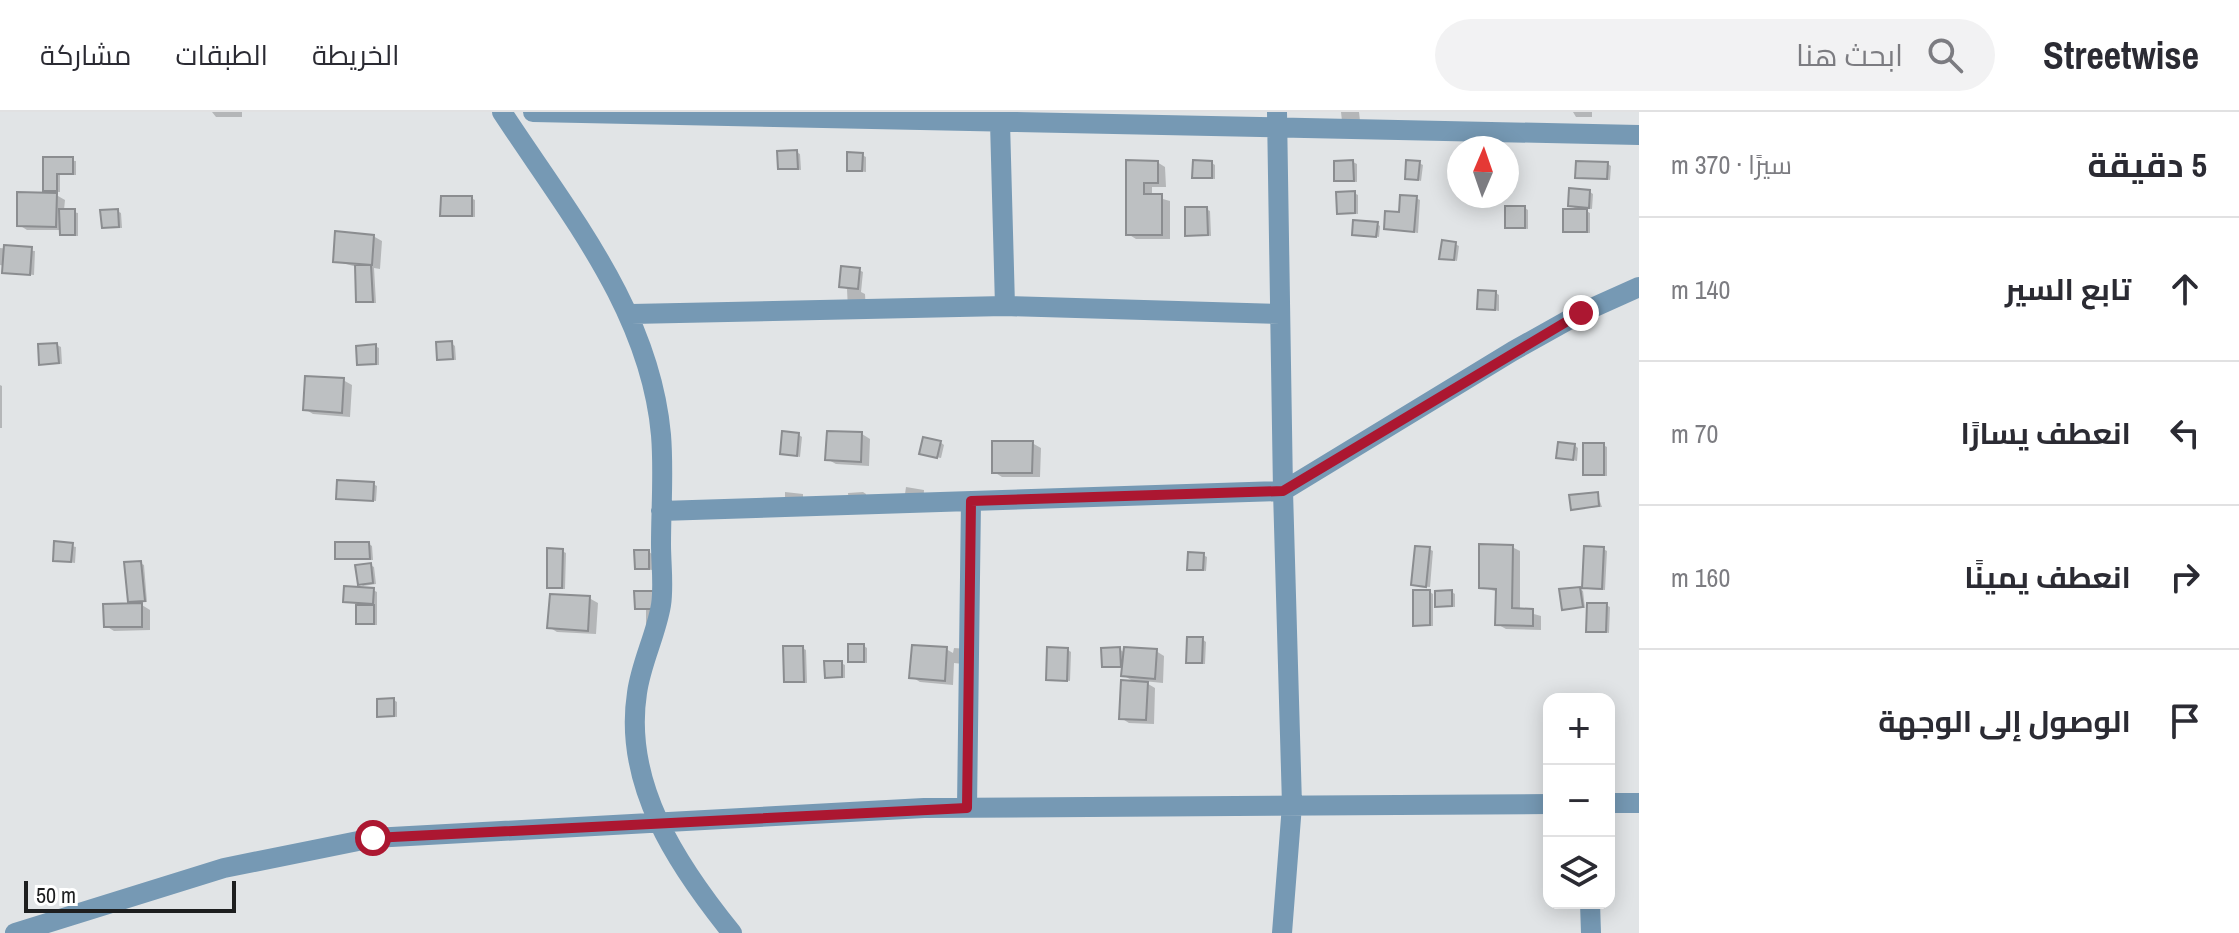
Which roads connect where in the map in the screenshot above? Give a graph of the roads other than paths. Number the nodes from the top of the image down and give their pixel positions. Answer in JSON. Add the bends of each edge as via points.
{"nodes":[{"id":1,"x":502,"y":112,"type":"edge"},
{"id":2,"x":533,"y":112,"type":"edge"},
{"id":3,"x":1277,"y":120,"type":"edge"},
{"id":4,"x":1000,"y":122,"type":"junction"},
{"id":5,"x":1462,"y":122,"type":"edge"},
{"id":6,"x":1639,"y":135,"type":"edge"},
{"id":7,"x":1639,"y":287,"type":"edge"},
{"id":8,"x":1005,"y":306,"type":"junction"},
{"id":9,"x":631,"y":314,"type":"junction"},
{"id":10,"x":1280,"y":314,"type":"junction"},
{"id":11,"x":1283,"y":491,"type":"junction"},
{"id":12,"x":971,"y":501,"type":"junction"},
{"id":13,"x":661,"y":511,"type":"junction"},
{"id":14,"x":1615,"y":803,"type":"edge"},
{"id":15,"x":1639,"y":803,"type":"edge"},
{"id":16,"x":1543,"y":804,"type":"edge"},
{"id":17,"x":1292,"y":805,"type":"junction"},
{"id":18,"x":967,"y":808,"type":"junction"},
{"id":19,"x":658,"y":823,"type":"junction"},
{"id":20,"x":1590,"y":909,"type":"edge"},
{"id":21,"x":15,"y":933,"type":"edge"},
{"id":22,"x":732,"y":933,"type":"edge"},
{"id":23,"x":1282,"y":933,"type":"edge"},
{"id":24,"x":1591,"y":933,"type":"edge"}],
"edges":[{"from":1,"to":9,"type":"street"},
{"from":2,"to":4,"type":"street"},
{"from":3,"to":4,"type":"street"},
{"from":3,"to":5,"type":"street"},
{"from":3,"to":10,"type":"street"},
{"from":4,"to":8,"type":"street"},
{"from":5,"to":6,"type":"street"},
{"from":7,"to":11,"type":"street","via":[[1513,351]]},
{"from":8,"to":9,"type":"street"},
{"from":8,"to":10,"type":"street"},
{"from":9,"to":13,"type":"street","via":[[661,434]]},
{"from":10,"to":11,"type":"street"},
{"from":11,"to":12,"type":"street"},
{"from":11,"to":17,"type":"street"},
{"from":12,"to":13,"type":"street"},
{"from":12,"to":18,"type":"street"},
{"from":13,"to":19,"type":"street","via":[[661,604],[637,692],[634,741],[641,782]]},
{"from":14,"to":15,"type":"street"},
{"from":16,"to":17,"type":"street"},
{"from":17,"to":18,"type":"street"},
{"from":17,"to":23,"type":"street"},
{"from":18,"to":19,"type":"street"},
{"from":19,"to":21,"type":"street","via":[[373,838],[224,868]]},
{"from":19,"to":22,"type":"street"},
{"from":20,"to":24,"type":"street"}]}
